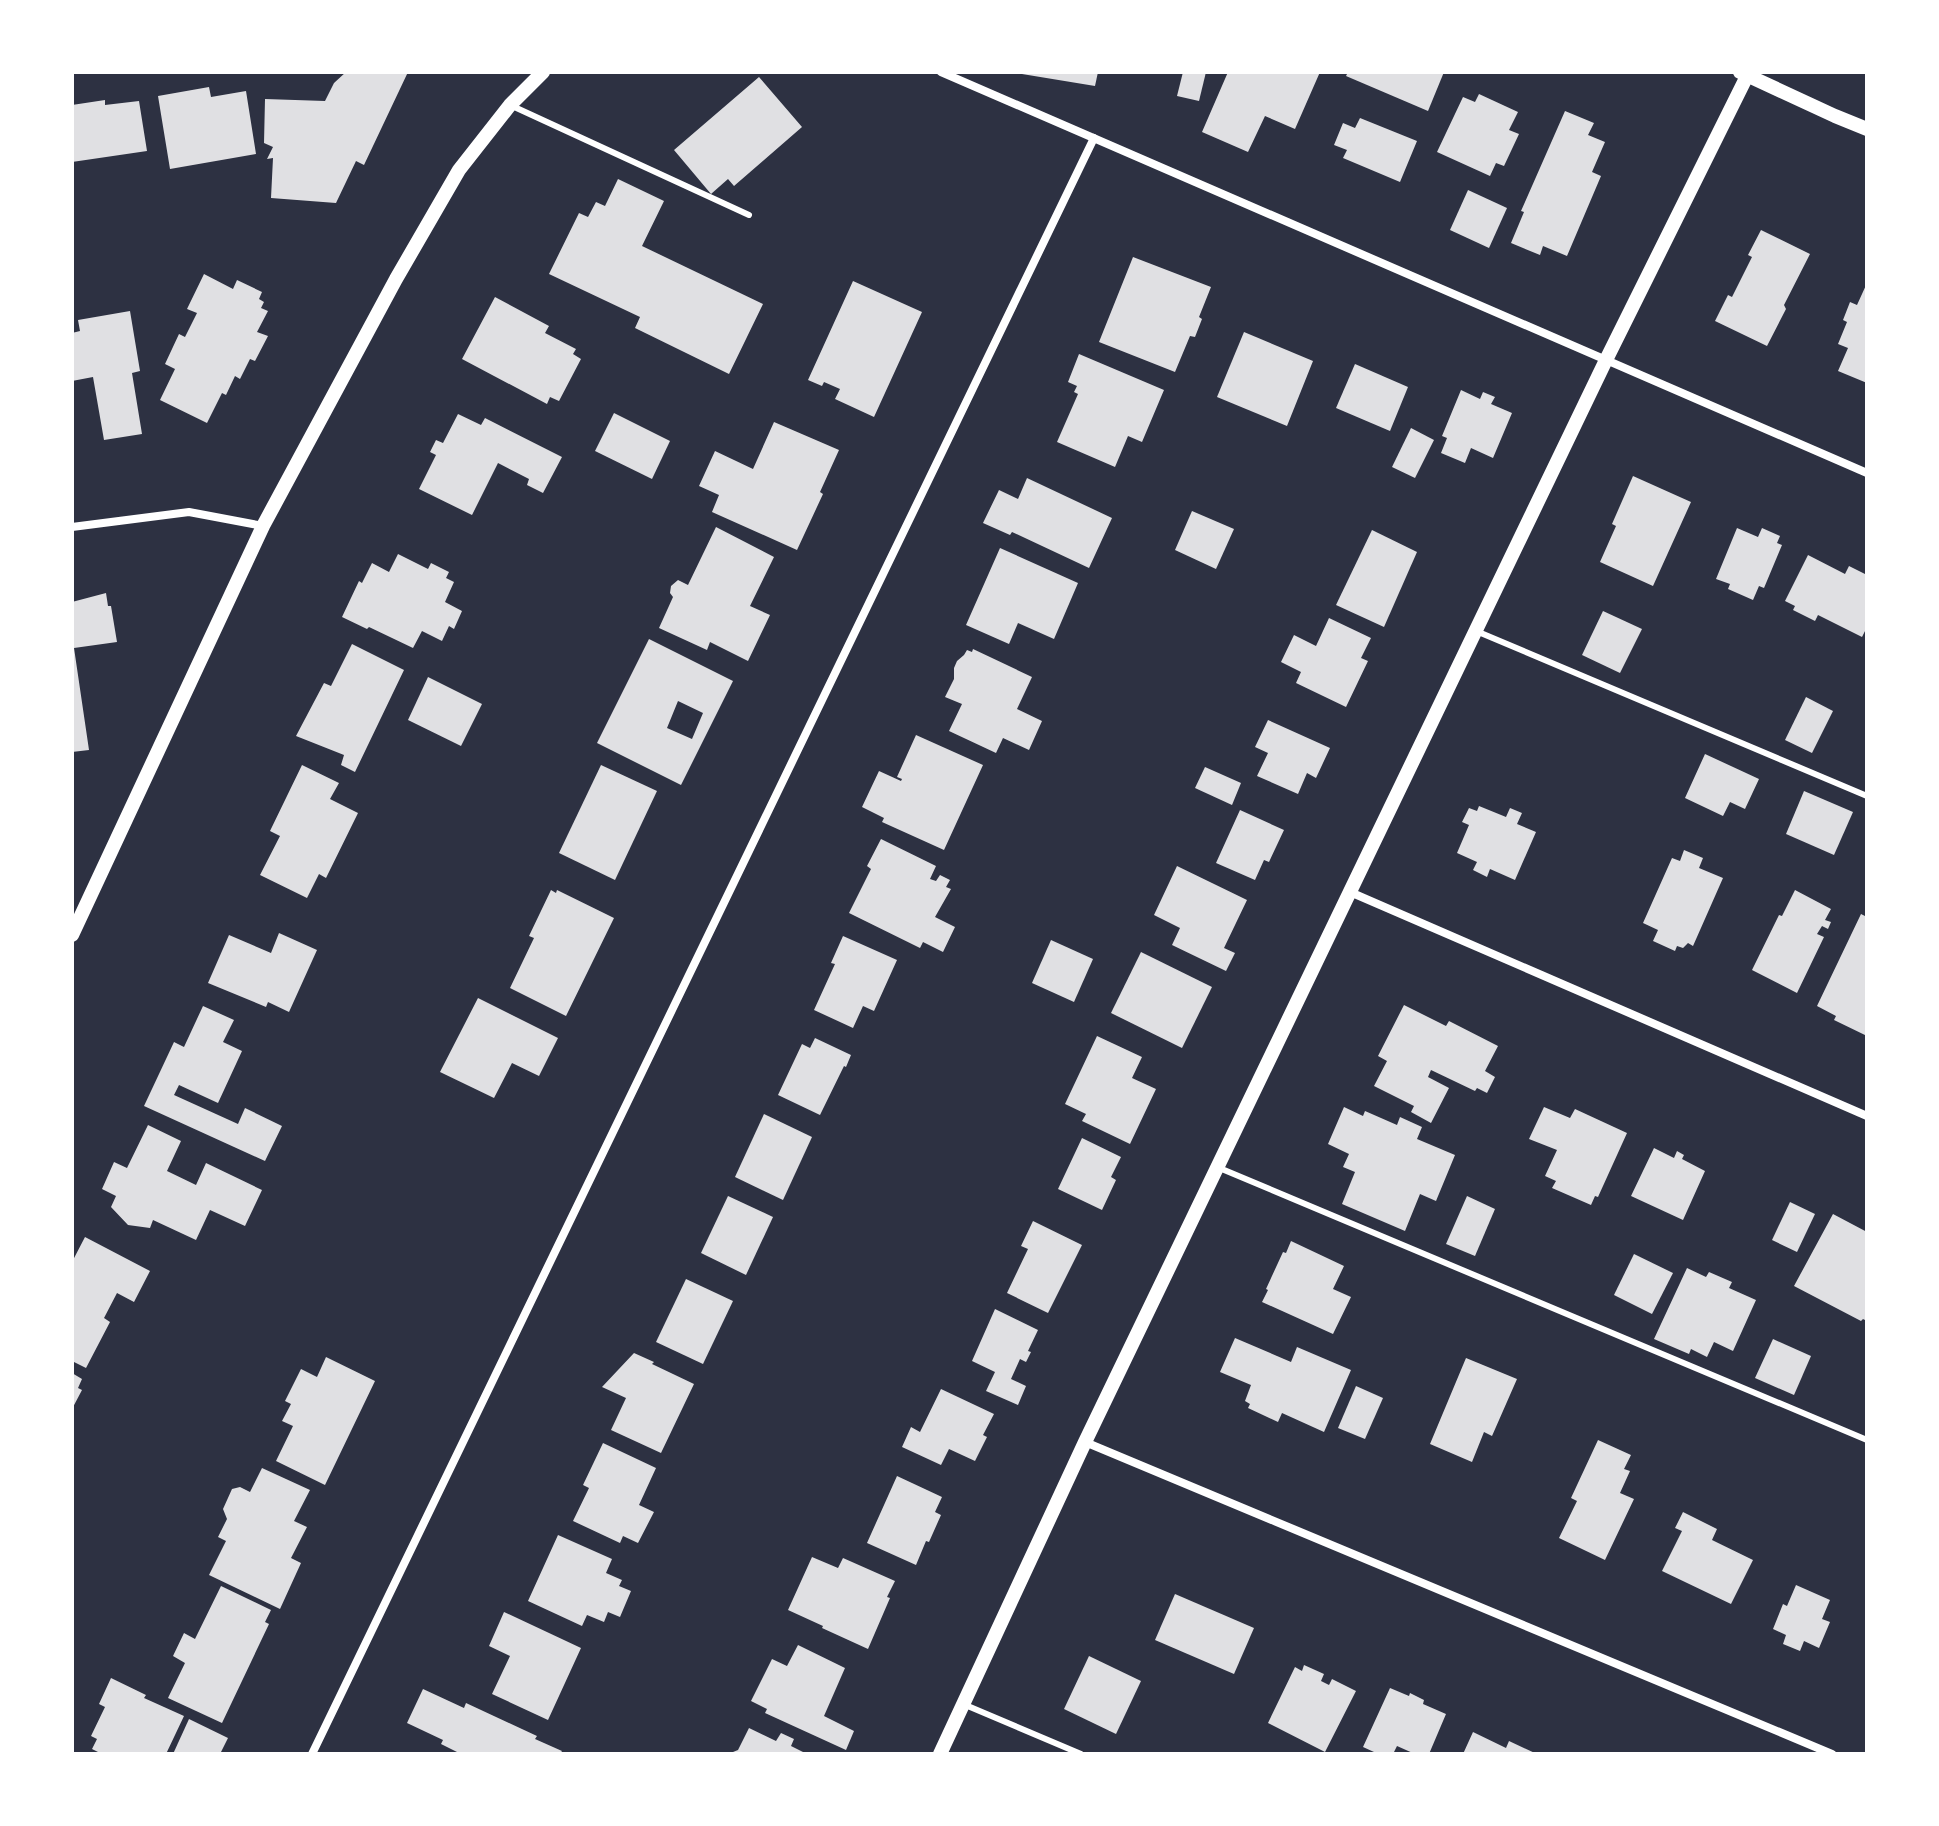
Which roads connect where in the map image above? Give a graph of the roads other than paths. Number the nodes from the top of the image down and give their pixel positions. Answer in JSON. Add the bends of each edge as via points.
{"nodes":[{"id":1,"x":543,"y":72,"type":"edge"},
{"id":2,"x":941,"y":72,"type":"edge"},
{"id":3,"x":1743,"y":74,"type":"edge"},
{"id":4,"x":510,"y":105,"type":"junction"},
{"id":5,"x":1867,"y":129,"type":"edge"},
{"id":6,"x":1094,"y":138,"type":"junction"},
{"id":7,"x":749,"y":215,"type":"dead end"},
{"id":8,"x":1606,"y":360,"type":"junction"},
{"id":9,"x":1867,"y":473,"type":"edge"},
{"id":10,"x":263,"y":526,"type":"junction"},
{"id":11,"x":72,"y":527,"type":"edge"},
{"id":12,"x":1476,"y":631,"type":"junction"},
{"id":13,"x":1867,"y":796,"type":"edge"},
{"id":14,"x":1350,"y":892,"type":"junction"},
{"id":15,"x":72,"y":935,"type":"edge"},
{"id":16,"x":1867,"y":1116,"type":"edge"},
{"id":17,"x":1217,"y":1167,"type":"junction"},
{"id":18,"x":1867,"y":1440,"type":"edge"},
{"id":19,"x":1085,"y":1442,"type":"junction"},
{"id":20,"x":963,"y":1704,"type":"junction"},
{"id":21,"x":312,"y":1754,"type":"edge"},
{"id":22,"x":940,"y":1754,"type":"edge"},
{"id":23,"x":1081,"y":1754,"type":"edge"},
{"id":24,"x":1832,"y":1754,"type":"edge"}],
"edges":[{"from":1,"to":4,"type":"street"},
{"from":2,"to":6,"type":"street"},
{"from":3,"to":5,"type":"street"},
{"from":3,"to":8,"type":"street"},
{"from":4,"to":7,"type":"lane"},
{"from":4,"to":10,"type":"street","via":[[451,183]]},
{"from":6,"to":8,"type":"street"},
{"from":6,"to":21,"type":"street"},
{"from":8,"to":9,"type":"street"},
{"from":8,"to":12,"type":"street"},
{"from":10,"to":11,"type":"street","via":[[189,512]]},
{"from":10,"to":15,"type":"street"},
{"from":12,"to":13,"type":"lane"},
{"from":12,"to":14,"type":"street"},
{"from":14,"to":16,"type":"street"},
{"from":14,"to":17,"type":"street"},
{"from":17,"to":18,"type":"lane"},
{"from":17,"to":19,"type":"street"},
{"from":19,"to":20,"type":"street"},
{"from":19,"to":24,"type":"street"},
{"from":20,"to":22,"type":"street"},
{"from":20,"to":23,"type":"lane"}]}
